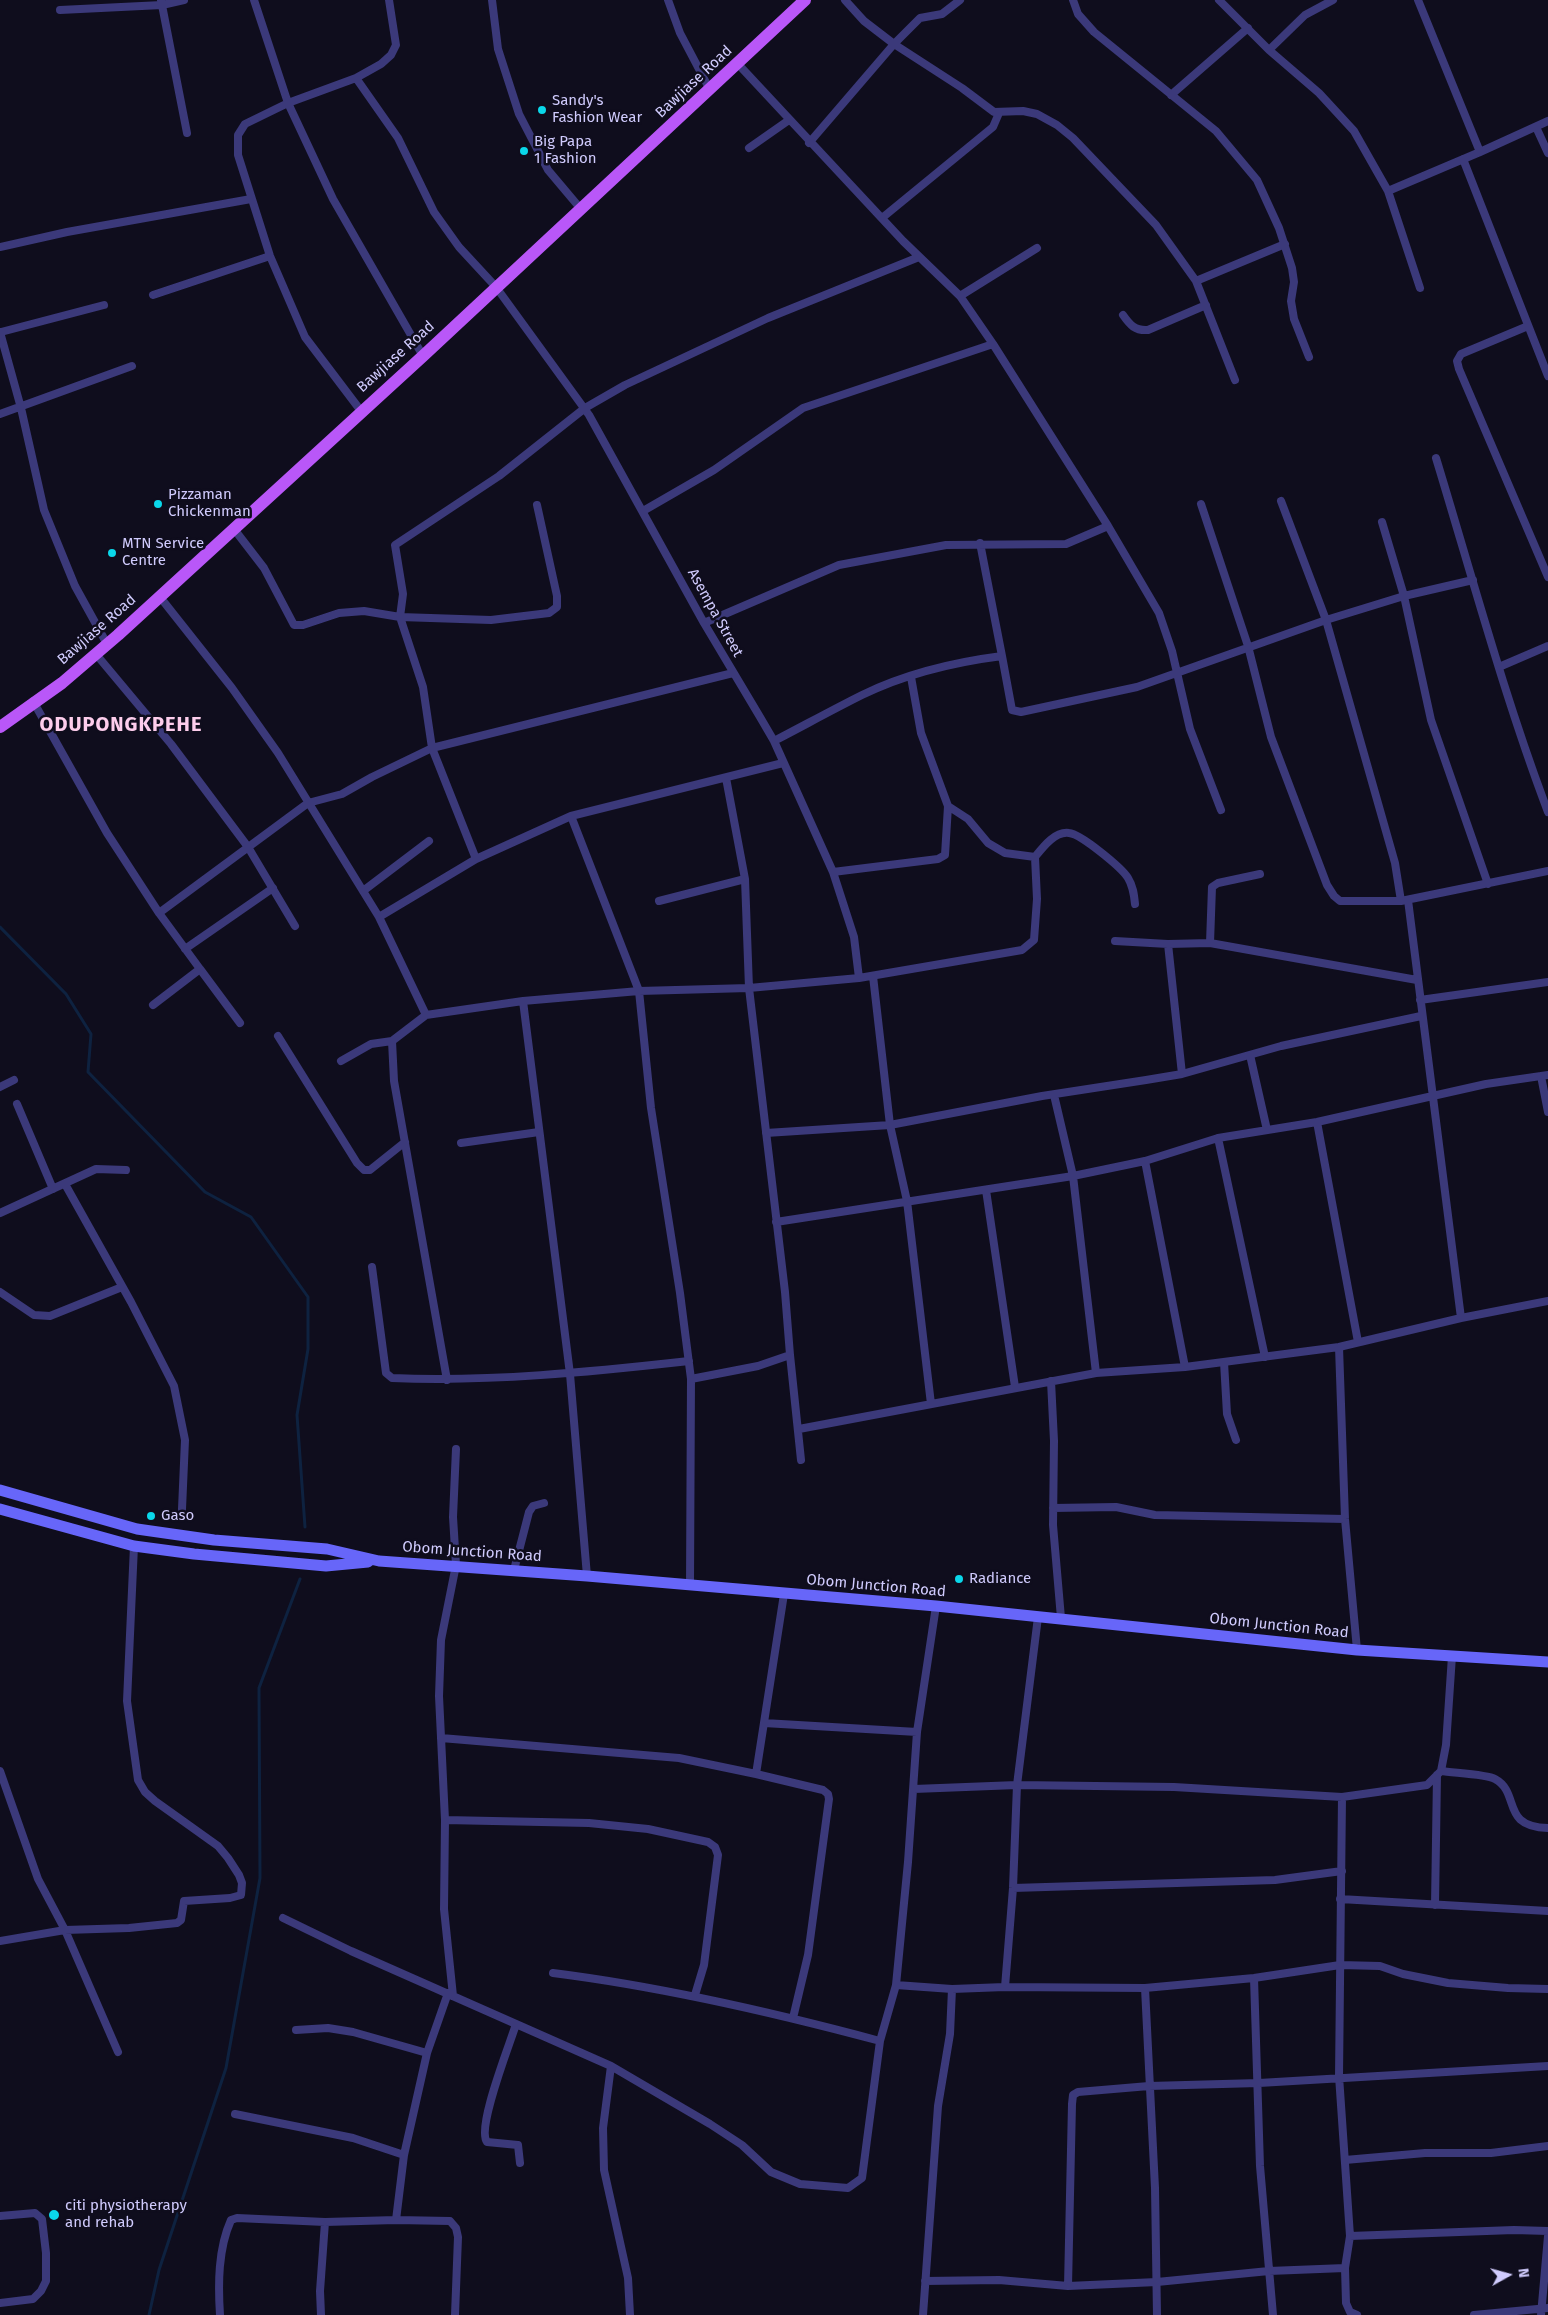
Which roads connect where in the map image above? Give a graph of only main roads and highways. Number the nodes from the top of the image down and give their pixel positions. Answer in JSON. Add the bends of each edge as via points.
{"nodes":[{"id":1,"x":805,"y":0,"type":"edge"},
{"id":2,"x":0,"y":727,"type":"edge"},
{"id":3,"x":0,"y":1490,"type":"edge"},
{"id":4,"x":0,"y":1508,"type":"edge"},
{"id":5,"x":380,"y":1561,"type":"junction"},
{"id":6,"x":1548,"y":1662,"type":"edge"}],
"edges":[{"from":1,"to":2,"type":"main road","name":"Bawjiase Road","via":[[160,597],[62,683]]},
{"from":3,"to":5,"type":"main road","name":"Obom Junction Road","via":[[137,1528],[214,1540],[326,1549]]},
{"from":4,"to":5,"type":"main road","name":"Obom Junction Road","via":[[134,1546],[326,1566]]},
{"from":5,"to":6,"type":"main road","name":"Obom Junction Road","via":[[936,1606],[1357,1650]]}]}
